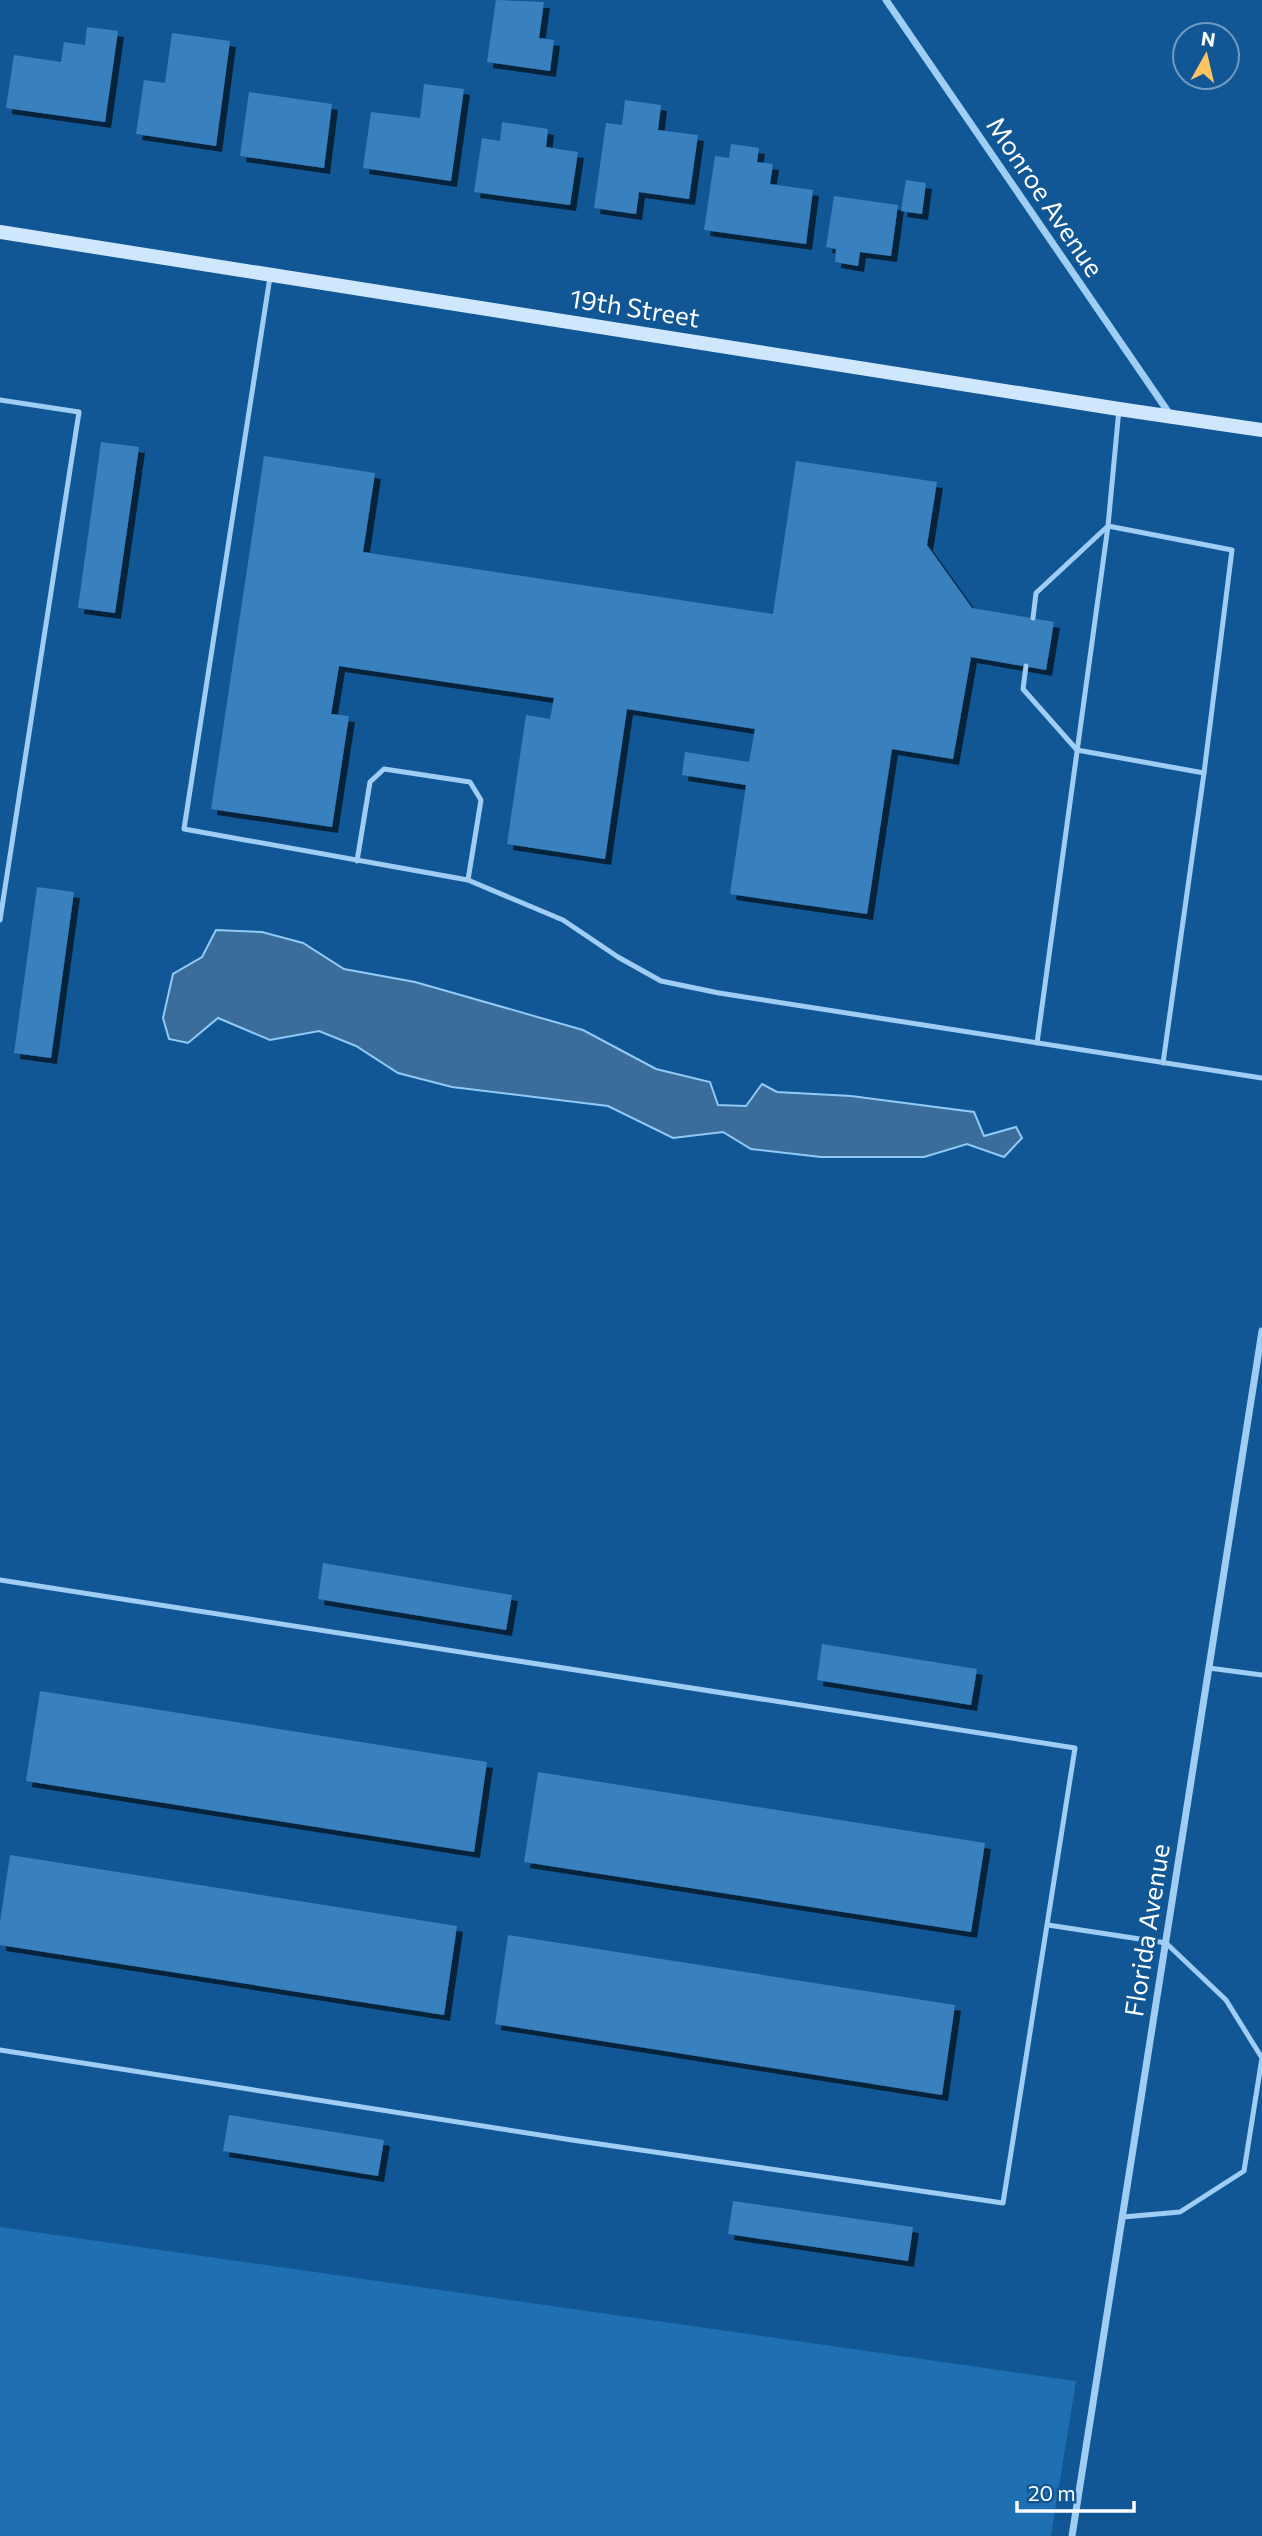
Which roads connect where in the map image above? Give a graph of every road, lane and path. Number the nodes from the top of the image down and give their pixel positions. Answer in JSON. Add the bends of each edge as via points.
{"nodes":[{"id":1,"x":886,"y":0,"type":"edge"},
{"id":2,"x":0,"y":232,"type":"edge"},
{"id":3,"x":270,"y":274,"type":"junction"},
{"id":4,"x":0,"y":400,"type":"edge"},
{"id":5,"x":1119,"y":409,"type":"junction"},
{"id":6,"x":1172,"y":416,"type":"junction"},
{"id":7,"x":1262,"y":430,"type":"edge"},
{"id":8,"x":1108,"y":526,"type":"junction"},
{"id":9,"x":1033,"y":618,"type":"dead end"},
{"id":10,"x":1026,"y":666,"type":"dead end"},
{"id":11,"x":1077,"y":750,"type":"junction"},
{"id":12,"x":1204,"y":773,"type":"junction"},
{"id":13,"x":357,"y":860,"type":"junction"},
{"id":14,"x":468,"y":880,"type":"junction"},
{"id":15,"x":0,"y":920,"type":"edge"},
{"id":16,"x":1037,"y":1043,"type":"junction"},
{"id":17,"x":1163,"y":1063,"type":"junction"},
{"id":18,"x":1262,"y":1078,"type":"edge"},
{"id":19,"x":1262,"y":1331,"type":"edge"},
{"id":20,"x":0,"y":1580,"type":"edge"},
{"id":21,"x":1209,"y":1668,"type":"junction"},
{"id":22,"x":1262,"y":1675,"type":"edge"},
{"id":23,"x":1048,"y":1925,"type":"junction"},
{"id":24,"x":1166,"y":1943,"type":"junction"},
{"id":25,"x":0,"y":2050,"type":"edge"},
{"id":26,"x":1123,"y":2217,"type":"junction"},
{"id":27,"x":1072,"y":2536,"type":"edge"}],
"edges":[{"from":1,"to":6,"type":"street","name":"Monroe Avenue"},
{"from":2,"to":3,"type":"main road","name":"19th Street"},
{"from":3,"to":5,"type":"main road","name":"19th Street"},
{"from":3,"to":13,"type":"lane","via":[[184,829]]},
{"from":4,"to":15,"type":"lane","via":[[79,412]]},
{"from":5,"to":6,"type":"main road","name":"19th Street"},
{"from":5,"to":8,"type":"lane"},
{"from":6,"to":7,"type":"main road","name":"19th Street"},
{"from":8,"to":9,"type":"lane","via":[[1036,593]]},
{"from":8,"to":11,"type":"lane"},
{"from":8,"to":12,"type":"lane","via":[[1232,550]]},
{"from":10,"to":11,"type":"lane","via":[[1023,690]]},
{"from":11,"to":12,"type":"lane"},
{"from":11,"to":16,"type":"lane"},
{"from":12,"to":17,"type":"lane"},
{"from":13,"to":14,"type":"lane"},
{"from":13,"to":14,"type":"lane","via":[[370,782],[384,769],[470,782],[481,800]]},
{"from":14,"to":16,"type":"lane","via":[[563,920],[661,981]]},
{"from":16,"to":17,"type":"lane"},
{"from":17,"to":18,"type":"lane"},
{"from":19,"to":21,"type":"street","name":"Florida Avenue"},
{"from":20,"to":23,"type":"lane","via":[[1075,1748]]},
{"from":21,"to":22,"type":"lane"},
{"from":21,"to":24,"type":"street","name":"Florida Avenue"},
{"from":23,"to":24,"type":"lane"},
{"from":23,"to":25,"type":"lane","via":[[1003,2203]]},
{"from":24,"to":26,"type":"street","name":"Florida Avenue"},
{"from":24,"to":26,"type":"lane","via":[[1226,2000],[1262,2058],[1244,2171],[1180,2213]]},
{"from":26,"to":27,"type":"street","name":"Florida Avenue"}]}
